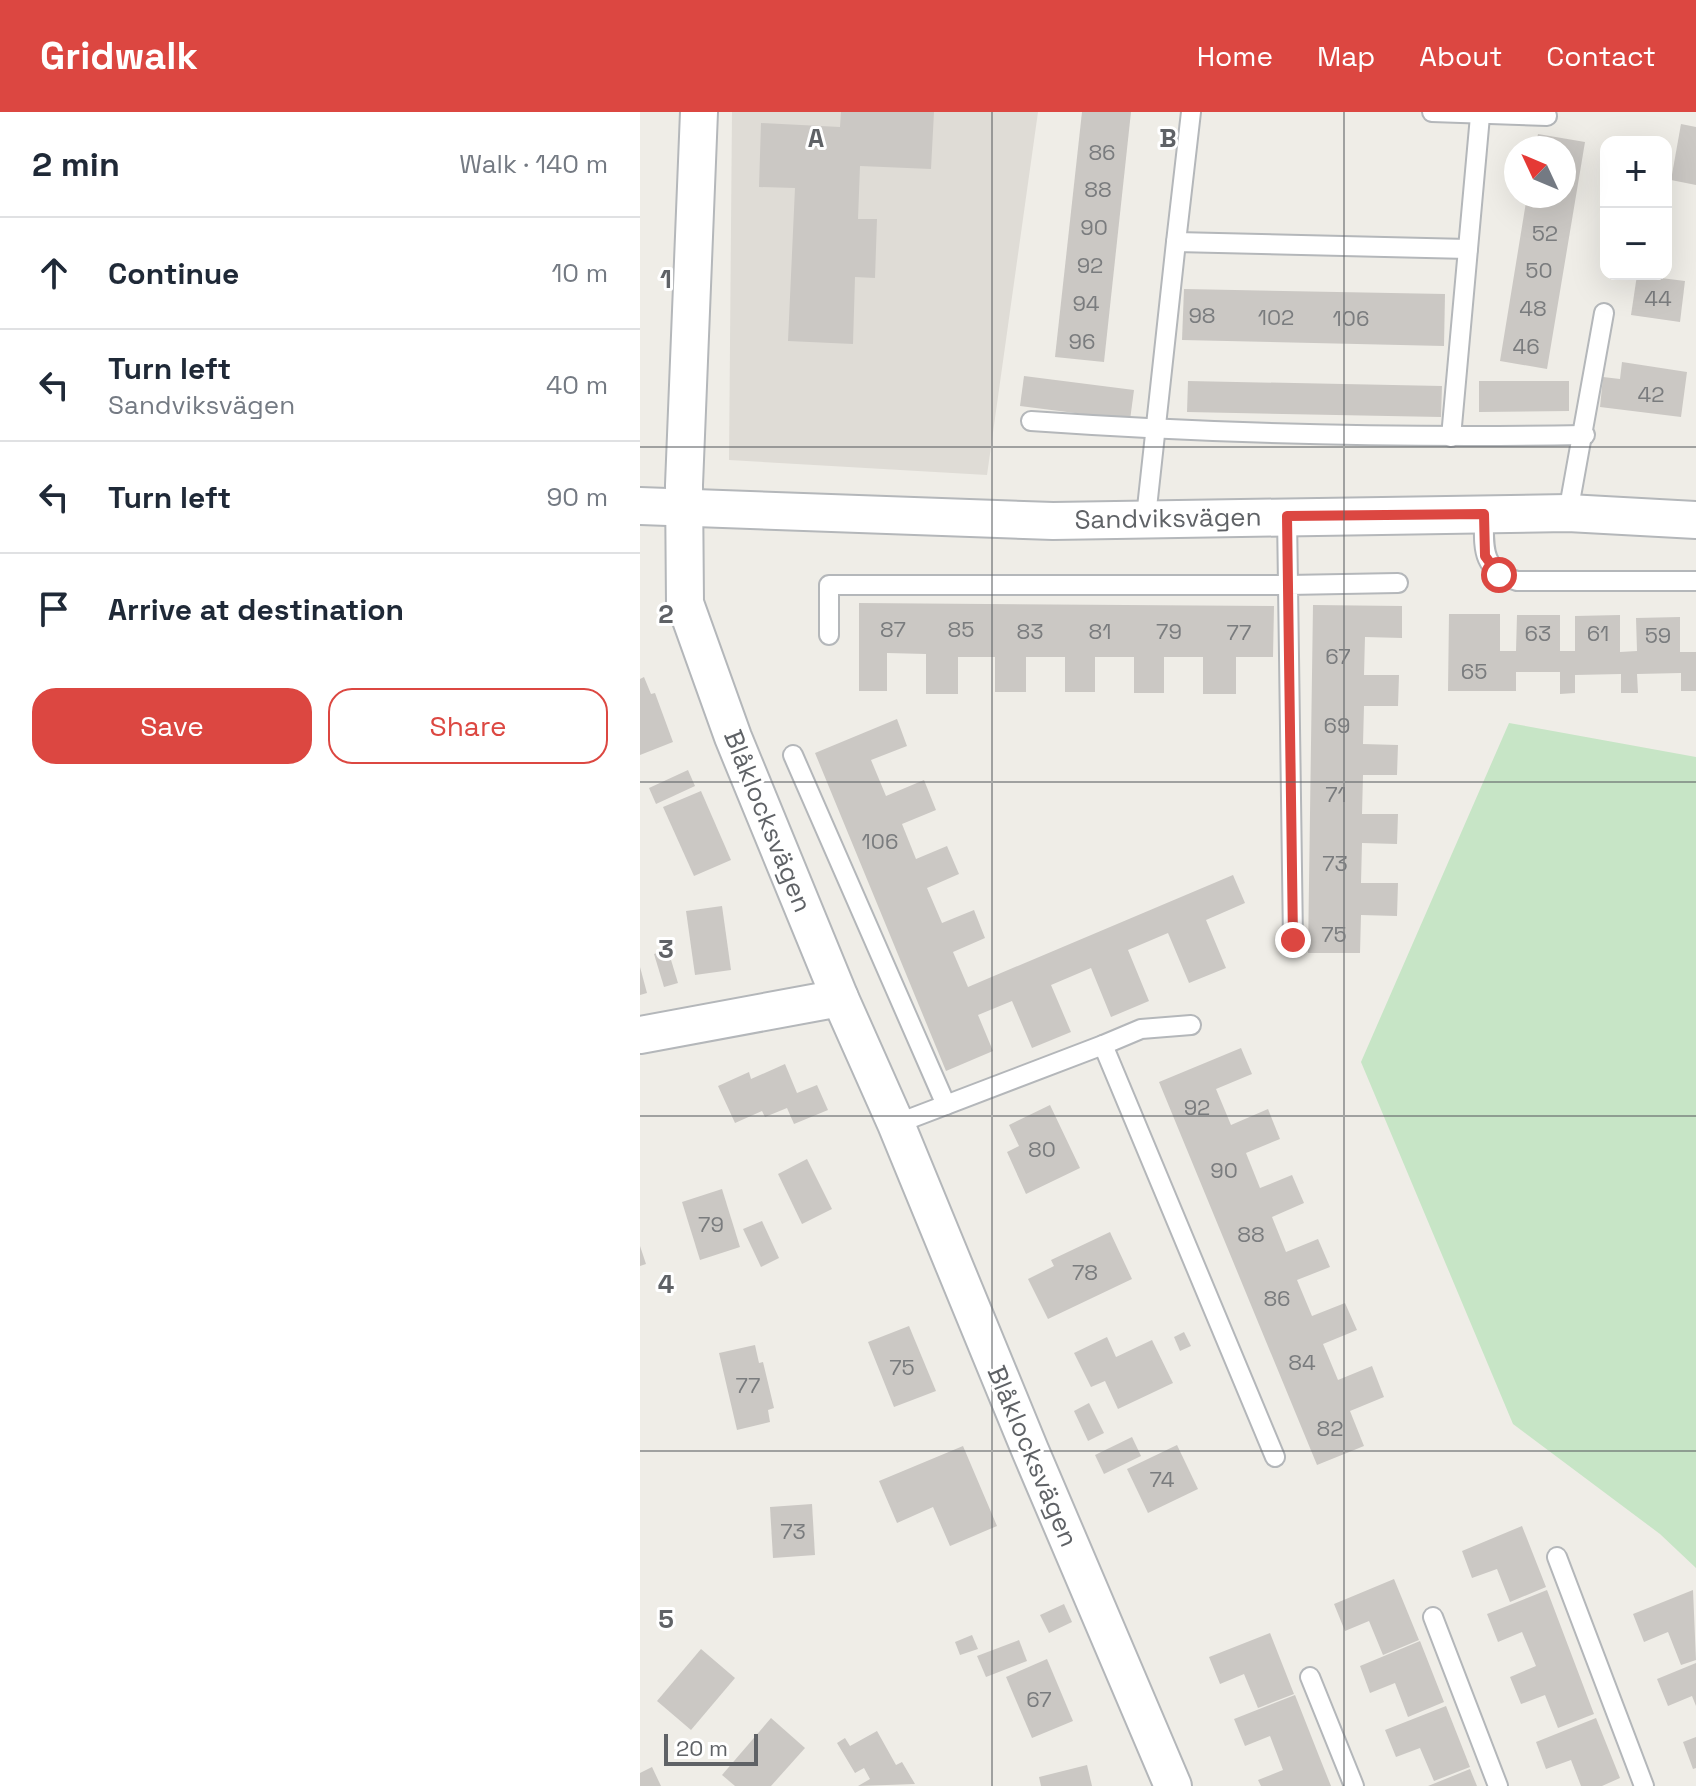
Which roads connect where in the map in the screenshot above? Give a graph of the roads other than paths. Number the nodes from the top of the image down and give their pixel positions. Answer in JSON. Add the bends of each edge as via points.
{"nodes":[{"id":1,"x":699,"y":112,"type":"edge"},
{"id":2,"x":1191,"y":112,"type":"edge"},
{"id":3,"x":1432,"y":112,"type":"edge"},
{"id":4,"x":1480,"y":116,"type":"junction"},
{"id":5,"x":1547,"y":116,"type":"dead end"},
{"id":6,"x":1176,"y":242,"type":"junction"},
{"id":7,"x":1468,"y":249,"type":"junction"},
{"id":8,"x":1604,"y":313,"type":"dead end"},
{"id":9,"x":1031,"y":421,"type":"dead end"},
{"id":10,"x":1155,"y":430,"type":"junction"},
{"id":11,"x":1585,"y":435,"type":"junction"},
{"id":12,"x":1451,"y":437,"type":"junction"},
{"id":13,"x":640,"y":506,"type":"edge"},
{"id":14,"x":683,"y":506,"type":"junction"},
{"id":15,"x":1568,"y":513,"type":"junction"},
{"id":16,"x":1484,"y":514,"type":"junction"},
{"id":17,"x":1287,"y":516,"type":"junction"},
{"id":18,"x":1146,"y":517,"type":"junction"},
{"id":19,"x":1696,"y":520,"type":"edge"},
{"id":20,"x":1696,"y":581,"type":"edge"},
{"id":21,"x":1398,"y":583,"type":"dead end"},
{"id":22,"x":1288,"y":585,"type":"junction"},
{"id":23,"x":829,"y":635,"type":"dead end"},
{"id":24,"x":793,"y":755,"type":"dead end"},
{"id":25,"x":1293,"y":940,"type":"dead end"},
{"id":26,"x":840,"y":998,"type":"junction"},
{"id":27,"x":1191,"y":1025,"type":"dead end"},
{"id":28,"x":640,"y":1035,"type":"edge"},
{"id":29,"x":1103,"y":1045,"type":"junction"},
{"id":30,"x":946,"y":1105,"type":"junction"},
{"id":31,"x":896,"y":1124,"type":"junction"},
{"id":32,"x":1275,"y":1457,"type":"dead end"},
{"id":33,"x":1557,"y":1557,"type":"dead end"},
{"id":34,"x":1433,"y":1617,"type":"dead end"},
{"id":35,"x":1310,"y":1677,"type":"dead end"},
{"id":36,"x":1173,"y":1786,"type":"edge"},
{"id":37,"x":1354,"y":1786,"type":"edge"},
{"id":38,"x":1498,"y":1786,"type":"edge"},
{"id":39,"x":1644,"y":1786,"type":"edge"}],
"edges":[{"from":1,"to":14,"type":"street","name":"Blåklocksvägen"},
{"from":2,"to":6,"type":"lane"},
{"from":3,"to":4,"type":"lane"},
{"from":4,"to":5,"type":"lane"},
{"from":4,"to":7,"type":"lane"},
{"from":6,"to":7,"type":"lane"},
{"from":6,"to":10,"type":"lane"},
{"from":7,"to":12,"type":"lane"},
{"from":8,"to":11,"type":"lane"},
{"from":9,"to":10,"type":"lane"},
{"from":10,"to":12,"type":"lane"},
{"from":10,"to":18,"type":"lane"},
{"from":11,"to":12,"type":"lane"},
{"from":11,"to":15,"type":"lane"},
{"from":13,"to":14,"type":"street","name":"Sandviksvägen"},
{"from":14,"to":18,"type":"street","name":"Sandviksvägen","via":[[962,520]]},
{"from":14,"to":26,"type":"street","name":"Blåklocksvägen","via":[[685,603],[733,737]]},
{"from":15,"to":16,"type":"street","name":"Sandviksvägen"},
{"from":15,"to":19,"type":"street","name":"Sandviksvägen"},
{"from":16,"to":17,"type":"street","name":"Sandviksvägen"},
{"from":16,"to":20,"type":"lane","via":[[1485,556],[1499,575],[1517,581]]},
{"from":17,"to":18,"type":"street","name":"Sandviksvägen"},
{"from":17,"to":22,"type":"lane"},
{"from":21,"to":22,"type":"lane"},
{"from":22,"to":23,"type":"lane","via":[[829,585]]},
{"from":22,"to":25,"type":"lane"},
{"from":24,"to":30,"type":"lane"},
{"from":26,"to":28,"type":"street"},
{"from":26,"to":31,"type":"street","name":"Blåklocksvägen"},
{"from":27,"to":29,"type":"lane","via":[[1141,1029]]},
{"from":29,"to":30,"type":"lane"},
{"from":29,"to":32,"type":"lane"},
{"from":30,"to":31,"type":"lane"},
{"from":31,"to":36,"type":"street","name":"Blåklocksvägen"},
{"from":33,"to":39,"type":"lane"},
{"from":34,"to":38,"type":"lane"},
{"from":35,"to":37,"type":"lane"}]}
